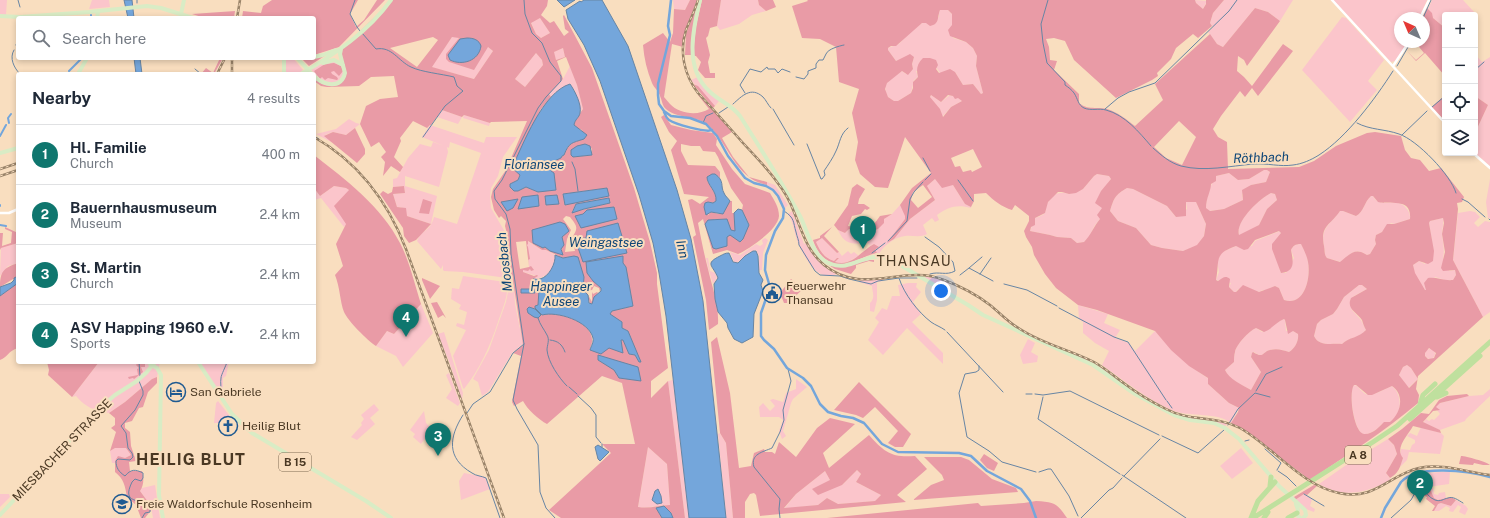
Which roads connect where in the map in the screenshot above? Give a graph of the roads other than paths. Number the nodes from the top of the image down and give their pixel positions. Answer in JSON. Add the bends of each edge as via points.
{"nodes":[{"id":1,"x":184,"y":0,"type":"edge"},
{"id":2,"x":391,"y":0,"type":"edge"},
{"id":3,"x":700,"y":0,"type":"edge"},
{"id":4,"x":1332,"y":0,"type":"edge"},
{"id":5,"x":1429,"y":0,"type":"edge"},
{"id":6,"x":89,"y":12,"type":"junction"},
{"id":7,"x":98,"y":12,"type":"junction"},
{"id":8,"x":1423,"y":12,"type":"edge"},
{"id":9,"x":182,"y":14,"type":"junction"},
{"id":10,"x":0,"y":16,"type":"edge"},
{"id":11,"x":34,"y":16,"type":"edge"},
{"id":12,"x":95,"y":16,"type":"edge"},
{"id":13,"x":97,"y":16,"type":"edge"},
{"id":14,"x":188,"y":16,"type":"edge"},
{"id":15,"x":16,"y":17,"type":"edge"},
{"id":16,"x":342,"y":47,"type":"junction"},
{"id":17,"x":1405,"y":48,"type":"edge"},
{"id":18,"x":316,"y":57,"type":"edge"},
{"id":19,"x":86,"y":60,"type":"edge"},
{"id":20,"x":284,"y":60,"type":"edge"},
{"id":21,"x":299,"y":60,"type":"edge"},
{"id":22,"x":318,"y":64,"type":"junction"},
{"id":23,"x":83,"y":65,"type":"junction"},
{"id":24,"x":343,"y":65,"type":"junction"},
{"id":25,"x":1393,"y":66,"type":"junction"},
{"id":26,"x":79,"y":72,"type":"edge"},
{"id":27,"x":82,"y":72,"type":"edge"},
{"id":28,"x":284,"y":72,"type":"edge"},
{"id":29,"x":304,"y":72,"type":"edge"},
{"id":30,"x":310,"y":72,"type":"edge"},
{"id":31,"x":316,"y":77,"type":"edge"},
{"id":32,"x":1442,"y":120,"type":"edge"},
{"id":33,"x":16,"y":149,"type":"edge"},
{"id":34,"x":0,"y":153,"type":"edge"},
{"id":35,"x":1476,"y":156,"type":"edge"},
{"id":36,"x":1490,"y":168,"type":"edge"},
{"id":37,"x":16,"y":210,"type":"edge"},
{"id":38,"x":0,"y":213,"type":"edge"},
{"id":39,"x":1490,"y":342,"type":"edge"},
{"id":40,"x":1490,"y":346,"type":"edge"},
{"id":41,"x":197,"y":364,"type":"edge"},
{"id":42,"x":197,"y":364,"type":"edge"},
{"id":43,"x":154,"y":365,"type":"edge"},
{"id":44,"x":145,"y":374,"type":"junction"},
{"id":45,"x":1435,"y":384,"type":"dead end"},
{"id":46,"x":1446,"y":393,"type":"dead end"},
{"id":47,"x":1432,"y":399,"type":"junction"},
{"id":48,"x":1420,"y":405,"type":"junction"},
{"id":49,"x":1273,"y":480,"type":"junction"},
{"id":50,"x":1316,"y":480,"type":"junction"},
{"id":51,"x":1291,"y":498,"type":"junction"},
{"id":52,"x":1255,"y":506,"type":"junction"},
{"id":53,"x":1267,"y":511,"type":"junction"},
{"id":54,"x":0,"y":515,"type":"edge"},
{"id":55,"x":1301,"y":515,"type":"edge"},
{"id":56,"x":163,"y":518,"type":"edge"},
{"id":57,"x":386,"y":518,"type":"edge"},
{"id":58,"x":390,"y":518,"type":"edge"},
{"id":59,"x":1252,"y":518,"type":"edge"},
{"id":60,"x":1259,"y":518,"type":"edge"},
{"id":61,"x":1264,"y":518,"type":"edge"},
{"id":62,"x":1289,"y":518,"type":"edge"}],
"edges":[{"from":1,"to":9,"type":"main road"},
{"from":2,"to":16,"type":"main road","via":[[373,21]]},
{"from":3,"to":49,"type":"main road","via":[[692,52],[699,76],[708,91],[740,116],[800,217],[816,252],[823,259],[840,266],[873,257],[890,259],[983,316],[1094,365],[1135,394],[1174,416],[1214,423],[1225,428],[1243,443]]},
{"from":4,"to":25,"type":"street"},
{"from":5,"to":8,"type":"street"},
{"from":6,"to":7,"type":"main road"},
{"from":6,"to":11,"type":"main road"},
{"from":6,"to":12,"type":"main road"},
{"from":7,"to":9,"type":"main road","via":[[159,7]]},
{"from":7,"to":13,"type":"main road"},
{"from":9,"to":14,"type":"main road"},
{"from":10,"to":15,"type":"main road"},
{"from":16,"to":18,"type":"main road"},
{"from":16,"to":22,"type":"main road"},
{"from":16,"to":24,"type":"main road","via":[[340,54]]},
{"from":17,"to":25,"type":"street"},
{"from":19,"to":23,"type":"main road"},
{"from":20,"to":28,"type":"main road"},
{"from":21,"to":30,"type":"main road"},
{"from":22,"to":24,"type":"main road","via":[[333,60]]},
{"from":22,"to":29,"type":"main road"},
{"from":23,"to":26,"type":"main road"},
{"from":23,"to":27,"type":"main road"},
{"from":24,"to":31,"type":"main road","via":[[345,75],[335,84],[325,84]]},
{"from":25,"to":32,"type":"street"},
{"from":33,"to":34,"type":"main road"},
{"from":35,"to":36,"type":"street"},
{"from":37,"to":38,"type":"street"},
{"from":39,"to":48,"type":"highway","number":"A 8"},
{"from":40,"to":47,"type":"highway","number":"A 8"},
{"from":41,"to":57,"type":"main road","number":"B 15","via":[[230,414],[250,434]]},
{"from":42,"to":58,"type":"main road","number":"B 15","via":[[232,414],[252,433]]},
{"from":43,"to":44,"type":"main road","name":"MIESBACHER STRASSE"},
{"from":43,"to":44,"type":"main road"},
{"from":43,"to":56,"type":"main road","via":[[161,375],[159,495]]},
{"from":44,"to":54,"type":"main road","name":"MIESBACHER STRASSE","via":[[100,408]]},
{"from":45,"to":48,"type":"highway","via":[[1423,395]]},
{"from":46,"to":47,"type":"highway"},
{"from":47,"to":50,"type":"highway","number":"A 8","via":[[1398,428]]},
{"from":48,"to":50,"type":"highway","number":"A 8","via":[[1390,431]]},
{"from":49,"to":51,"type":"main road"},
{"from":49,"to":52,"type":"highway"},
{"from":50,"to":51,"type":"highway","number":"A 8"},
{"from":51,"to":53,"type":"highway","number":"A 8"},
{"from":51,"to":55,"type":"main road"},
{"from":52,"to":53,"type":"highway","via":[[1259,510]]},
{"from":52,"to":59,"type":"highway"},
{"from":53,"to":59,"type":"highway","number":"A 8"},
{"from":53,"to":60,"type":"highway","number":"A 8"},
{"from":53,"to":61,"type":"highway"},
{"from":55,"to":62,"type":"highway"}]}
